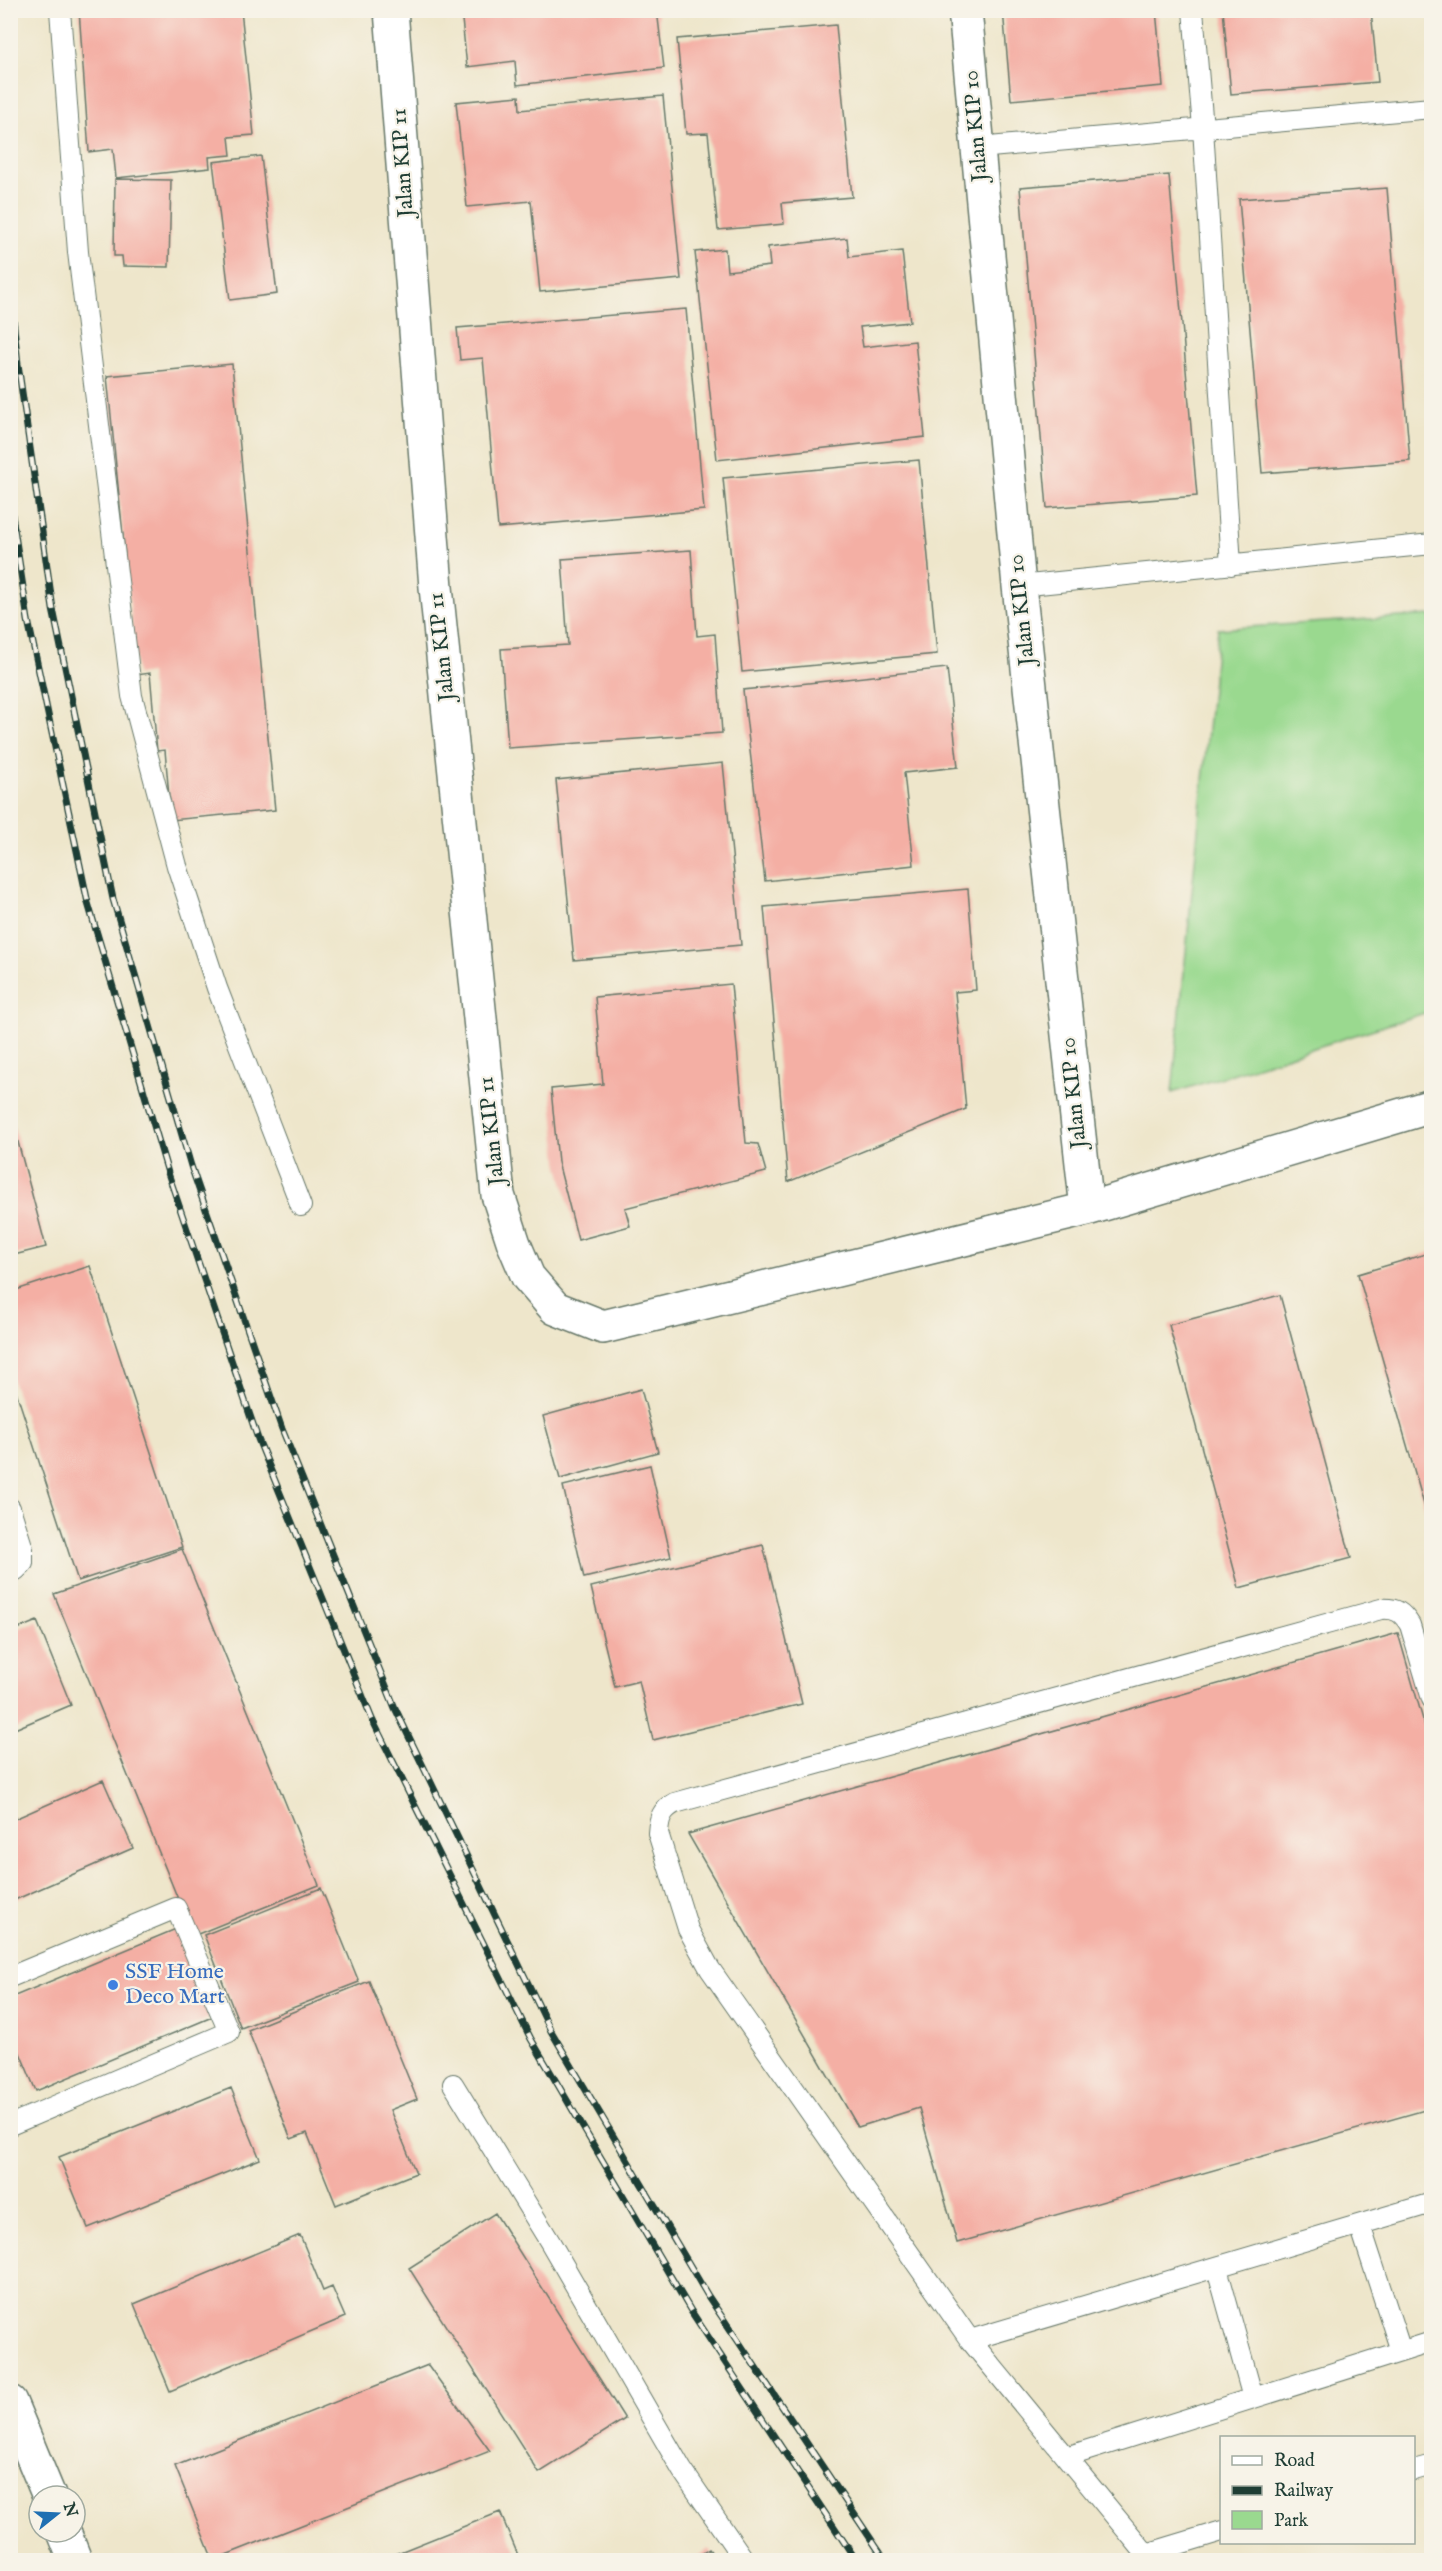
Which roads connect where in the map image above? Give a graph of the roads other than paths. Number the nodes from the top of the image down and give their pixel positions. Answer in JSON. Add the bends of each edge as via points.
{"nodes":[{"id":1,"x":60,"y":10,"type":"edge"},
{"id":2,"x":391,"y":10,"type":"edge"},
{"id":3,"x":965,"y":10,"type":"edge"},
{"id":4,"x":1193,"y":10,"type":"edge"},
{"id":5,"x":1431,"y":108,"type":"edge"},
{"id":6,"x":1203,"y":128,"type":"junction"},
{"id":7,"x":978,"y":148,"type":"junction"},
{"id":8,"x":1431,"y":544,"type":"edge"},
{"id":9,"x":1231,"y":565,"type":"junction"},
{"id":10,"x":1019,"y":586,"type":"junction"},
{"id":11,"x":1431,"y":1106,"type":"edge"},
{"id":12,"x":301,"y":1206,"type":"dead end"},
{"id":13,"x":1087,"y":1209,"type":"junction"},
{"id":14,"x":10,"y":1508,"type":"edge"},
{"id":15,"x":10,"y":1572,"type":"edge"},
{"id":16,"x":1431,"y":1700,"type":"edge"},
{"id":17,"x":10,"y":1977,"type":"edge"},
{"id":18,"x":453,"y":2084,"type":"dead end"},
{"id":19,"x":10,"y":2125,"type":"edge"},
{"id":20,"x":1431,"y":2203,"type":"edge"},
{"id":21,"x":1360,"y":2225,"type":"junction"},
{"id":22,"x":1217,"y":2268,"type":"junction"},
{"id":23,"x":970,"y":2340,"type":"junction"},
{"id":24,"x":1431,"y":2342,"type":"edge"},
{"id":25,"x":1401,"y":2351,"type":"junction"},
{"id":26,"x":1253,"y":2398,"type":"junction"},
{"id":27,"x":10,"y":2402,"type":"edge"},
{"id":28,"x":1066,"y":2457,"type":"junction"},
{"id":29,"x":1431,"y":2465,"type":"edge"},
{"id":30,"x":1415,"y":2469,"type":"edge"},
{"id":31,"x":44,"y":2484,"type":"edge"},
{"id":32,"x":1220,"y":2531,"type":"edge"},
{"id":33,"x":69,"y":2544,"type":"edge"},
{"id":34,"x":1149,"y":2558,"type":"edge"},
{"id":35,"x":75,"y":2560,"type":"edge"},
{"id":36,"x":744,"y":2560,"type":"edge"}],
"edges":[{"from":1,"to":12,"type":"lane","via":[[78,252],[132,696],[177,866],[210,966]]},
{"from":2,"to":13,"type":"street","name":"Jalan KIP 11","via":[[436,587],[498,1195],[528,1277],[555,1308],[603,1327]]},
{"from":3,"to":7,"type":"street","name":"Jalan KIP 10"},
{"from":4,"to":6,"type":"lane"},
{"from":5,"to":6,"type":"lane"},
{"from":6,"to":7,"type":"lane"},
{"from":6,"to":9,"type":"lane"},
{"from":7,"to":10,"type":"street","name":"Jalan KIP 10"},
{"from":8,"to":9,"type":"lane"},
{"from":9,"to":10,"type":"lane"},
{"from":10,"to":13,"type":"street","name":"Jalan KIP 10"},
{"from":11,"to":13,"type":"street","name":"Jalan KIP 11"},
{"from":14,"to":15,"type":"lane","via":[[23,1549],[23,1563]]},
{"from":16,"to":23,"type":"lane","via":[[1404,1614],[1393,1608],[1381,1609],[675,1803],[665,1809],[658,1833],[688,1929],[710,1969]]},
{"from":17,"to":19,"type":"lane","via":[[177,1908],[229,2032]]},
{"from":18,"to":36,"type":"lane","via":[[682,2470]]},
{"from":20,"to":21,"type":"lane"},
{"from":21,"to":22,"type":"lane"},
{"from":21,"to":25,"type":"lane"},
{"from":22,"to":23,"type":"lane"},
{"from":22,"to":26,"type":"lane"},
{"from":23,"to":28,"type":"lane"},
{"from":24,"to":25,"type":"lane"},
{"from":25,"to":26,"type":"lane"},
{"from":26,"to":28,"type":"lane"},
{"from":27,"to":31,"type":"street"},
{"from":28,"to":34,"type":"lane"},
{"from":29,"to":30,"type":"lane"},
{"from":32,"to":34,"type":"lane"},
{"from":33,"to":35,"type":"street"}]}
